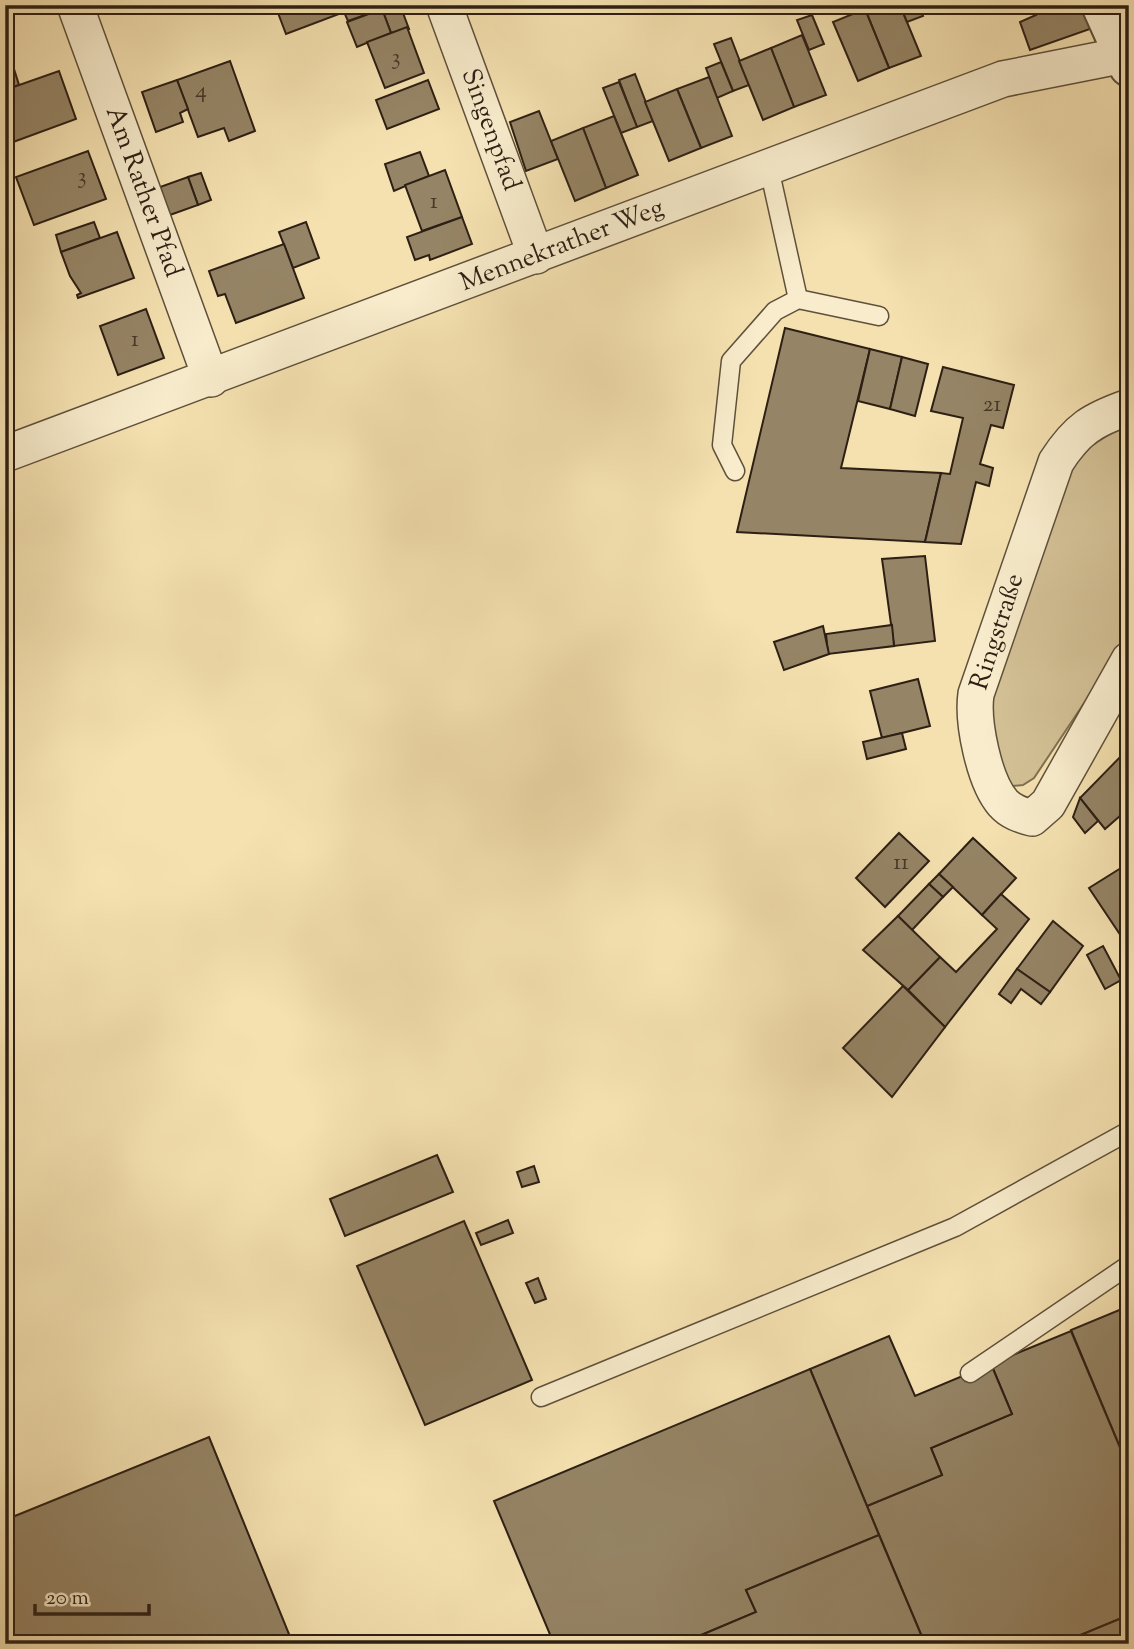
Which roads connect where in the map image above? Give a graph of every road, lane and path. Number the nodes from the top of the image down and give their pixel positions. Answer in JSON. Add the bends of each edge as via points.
{"nodes":[{"id":1,"x":75,"y":5,"type":"edge"},
{"id":2,"x":444,"y":5,"type":"edge"},
{"id":3,"x":1101,"y":5,"type":"edge"},
{"id":4,"x":1127,"y":59,"type":"edge"},
{"id":5,"x":769,"y":168,"type":"junction"},
{"id":6,"x":536,"y":256,"type":"junction"},
{"id":7,"x":798,"y":299,"type":"junction"},
{"id":8,"x":879,"y":316,"type":"dead end"},
{"id":9,"x":211,"y":379,"type":"junction"},
{"id":10,"x":1129,"y":407,"type":"edge"},
{"id":11,"x":5,"y":454,"type":"edge"},
{"id":12,"x":734,"y":471,"type":"dead end"},
{"id":13,"x":1129,"y":660,"type":"edge"},
{"id":14,"x":1129,"y":1131,"type":"edge"},
{"id":15,"x":1129,"y":1265,"type":"edge"},
{"id":16,"x":970,"y":1373,"type":"dead end"},
{"id":17,"x":541,"y":1397,"type":"dead end"}],
"edges":[{"from":1,"to":9,"type":"street","name":"Am Rather Pfad"},
{"from":2,"to":6,"type":"street","name":"Singenpfad"},
{"from":3,"to":4,"type":"street"},
{"from":4,"to":5,"type":"street","name":"Mennekrather Weg","via":[[1003,79]]},
{"from":5,"to":6,"type":"street","name":"Mennekrather Weg"},
{"from":5,"to":7,"type":"lane"},
{"from":6,"to":9,"type":"street","name":"Mennekrather Weg"},
{"from":7,"to":8,"type":"lane"},
{"from":7,"to":12,"type":"lane","via":[[775,311],[731,361],[722,445]]},
{"from":9,"to":11,"type":"street","name":"Mennekrather Weg"},
{"from":10,"to":13,"type":"street","name":"Ringstraße","via":[[1084,427],[1056,462],[976,694],[975,723],[989,772],[1002,802],[1014,812],[1032,818],[1048,804]]},
{"from":14,"to":17,"type":"lane","via":[[955,1227]]},
{"from":15,"to":16,"type":"lane"}]}
